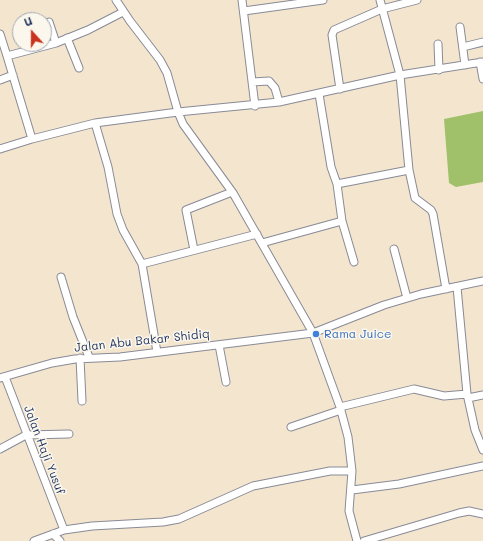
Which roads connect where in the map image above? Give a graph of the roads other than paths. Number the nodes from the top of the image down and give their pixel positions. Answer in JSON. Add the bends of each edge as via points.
{"nodes":[{"id":1,"x":116,"y":0,"type":"edge"},
{"id":2,"x":242,"y":0,"type":"edge"},
{"id":3,"x":323,"y":0,"type":"edge"},
{"id":4,"x":380,"y":0,"type":"edge"},
{"id":5,"x":418,"y":0,"type":"edge"},
{"id":6,"x":382,"y":9,"type":"junction"},
{"id":7,"x":244,"y":10,"type":"junction"},
{"id":8,"x":122,"y":12,"type":"junction"},
{"id":9,"x":460,"y":27,"type":"dead end"},
{"id":10,"x":52,"y":31,"type":"edge"},
{"id":11,"x":0,"y":34,"type":"edge"},
{"id":12,"x":67,"y":38,"type":"junction"},
{"id":13,"x":483,"y":42,"type":"edge"},
{"id":14,"x":56,"y":43,"type":"junction"},
{"id":15,"x":438,"y":44,"type":"dead end"},
{"id":16,"x":463,"y":47,"type":"junction"},
{"id":17,"x":7,"y":56,"type":"junction"},
{"id":18,"x":482,"y":62,"type":"edge"},
{"id":19,"x":465,"y":65,"type":"junction"},
{"id":20,"x":79,"y":68,"type":"dead end"},
{"id":21,"x":439,"y":70,"type":"junction"},
{"id":22,"x":13,"y":75,"type":"junction"},
{"id":23,"x":400,"y":75,"type":"junction"},
{"id":24,"x":483,"y":79,"type":"edge"},
{"id":25,"x":0,"y":80,"type":"edge"},
{"id":26,"x":252,"y":82,"type":"junction"},
{"id":27,"x":340,"y":89,"type":"junction"},
{"id":28,"x":319,"y":94,"type":"junction"},
{"id":29,"x":279,"y":102,"type":"junction"},
{"id":30,"x":255,"y":106,"type":"junction"},
{"id":31,"x":178,"y":112,"type":"junction"},
{"id":32,"x":95,"y":123,"type":"junction"},
{"id":33,"x":32,"y":139,"type":"junction"},
{"id":34,"x":0,"y":149,"type":"edge"},
{"id":35,"x":410,"y":170,"type":"junction"},
{"id":36,"x":337,"y":184,"type":"junction"},
{"id":37,"x":232,"y":192,"type":"junction"},
{"id":38,"x":342,"y":221,"type":"junction"},
{"id":39,"x":256,"y":234,"type":"junction"},
{"id":40,"x":262,"y":243,"type":"junction"},
{"id":41,"x":394,"y":249,"type":"dead end"},
{"id":42,"x":194,"y":250,"type":"junction"},
{"id":43,"x":354,"y":262,"type":"dead end"},
{"id":44,"x":142,"y":264,"type":"junction"},
{"id":45,"x":61,"y":277,"type":"dead end"},
{"id":46,"x":483,"y":281,"type":"edge"},
{"id":47,"x":457,"y":287,"type":"junction"},
{"id":48,"x":446,"y":289,"type":"junction"},
{"id":49,"x":407,"y":298,"type":"junction"},
{"id":50,"x":313,"y":333,"type":"junction"},
{"id":51,"x":219,"y":345,"type":"junction"},
{"id":52,"x":157,"y":352,"type":"junction"},
{"id":53,"x":89,"y":357,"type":"junction"},
{"id":54,"x":80,"y":358,"type":"junction"},
{"id":55,"x":3,"y":378,"type":"edge"},
{"id":56,"x":226,"y":382,"type":"dead end"},
{"id":57,"x":483,"y":395,"type":"edge"},
{"id":58,"x":468,"y":396,"type":"junction"},
{"id":59,"x":82,"y":401,"type":"dead end"},
{"id":60,"x":341,"y":408,"type":"junction"},
{"id":61,"x":291,"y":427,"type":"dead end"},
{"id":62,"x":68,"y":434,"type":"dead end"},
{"id":63,"x":26,"y":435,"type":"junction"},
{"id":64,"x":0,"y":449,"type":"edge"},
{"id":65,"x":483,"y":450,"type":"edge"},
{"id":66,"x":483,"y":466,"type":"edge"},
{"id":67,"x":352,"y":471,"type":"junction"},
{"id":68,"x":352,"y":490,"type":"junction"},
{"id":69,"x":483,"y":514,"type":"edge"},
{"id":70,"x":64,"y":530,"type":"junction"},
{"id":71,"x":53,"y":534,"type":"junction"},
{"id":72,"x":34,"y":541,"type":"edge"},
{"id":73,"x":60,"y":541,"type":"edge"},
{"id":74,"x":357,"y":541,"type":"edge"},
{"id":75,"x":364,"y":541,"type":"edge"}],
"edges":[{"from":1,"to":8,"type":"street"},
{"from":2,"to":7,"type":"street"},
{"from":3,"to":7,"type":"street"},
{"from":4,"to":6,"type":"street"},
{"from":5,"to":6,"type":"street"},
{"from":6,"to":23,"type":"street"},
{"from":6,"to":27,"type":"street","via":[[341,26],[332,33]]},
{"from":7,"to":26,"type":"street"},
{"from":8,"to":12,"type":"street"},
{"from":8,"to":31,"type":"street","via":[[165,68]]},
{"from":9,"to":16,"type":"street"},
{"from":10,"to":14,"type":"street"},
{"from":11,"to":17,"type":"street"},
{"from":12,"to":14,"type":"street"},
{"from":12,"to":20,"type":"street"},
{"from":13,"to":16,"type":"street"},
{"from":14,"to":17,"type":"street"},
{"from":15,"to":21,"type":"street"},
{"from":16,"to":19,"type":"street"},
{"from":17,"to":22,"type":"street"},
{"from":18,"to":19,"type":"street"},
{"from":18,"to":24,"type":"street"},
{"from":19,"to":21,"type":"street"},
{"from":21,"to":23,"type":"street"},
{"from":22,"to":25,"type":"street"},
{"from":22,"to":33,"type":"street"},
{"from":23,"to":27,"type":"street"},
{"from":23,"to":35,"type":"street"},
{"from":26,"to":29,"type":"street","via":[[269,81],[275,88]]},
{"from":26,"to":30,"type":"street"},
{"from":27,"to":28,"type":"street"},
{"from":28,"to":29,"type":"street"},
{"from":28,"to":36,"type":"street","via":[[331,167]]},
{"from":29,"to":30,"type":"street"},
{"from":30,"to":31,"type":"street"},
{"from":31,"to":32,"type":"street"},
{"from":31,"to":37,"type":"street","via":[[200,149]]},
{"from":32,"to":33,"type":"street"},
{"from":32,"to":44,"type":"street","via":[[108,167],[117,214]]},
{"from":33,"to":34,"type":"street"},
{"from":35,"to":36,"type":"street"},
{"from":35,"to":48,"type":"street","via":[[415,198],[433,214]]},
{"from":36,"to":38,"type":"street"},
{"from":37,"to":39,"type":"street"},
{"from":37,"to":42,"type":"street","via":[[186,210]]},
{"from":38,"to":40,"type":"street"},
{"from":38,"to":43,"type":"street"},
{"from":39,"to":40,"type":"street"},
{"from":39,"to":42,"type":"street"},
{"from":40,"to":50,"type":"street"},
{"from":41,"to":49,"type":"street"},
{"from":42,"to":44,"type":"street"},
{"from":44,"to":52,"type":"street"},
{"from":45,"to":53,"type":"street"},
{"from":46,"to":47,"type":"street","name":"Jalan Abu Bakar Shidiq"},
{"from":47,"to":48,"type":"street","name":"Jalan Abu Bakar Shidiq"},
{"from":47,"to":58,"type":"street"},
{"from":48,"to":49,"type":"street","name":"Jalan Abu Bakar Shidiq"},
{"from":49,"to":50,"type":"street","name":"Jalan Abu Bakar Shidiq"},
{"from":50,"to":51,"type":"street","name":"Jalan Abu Bakar Shidiq"},
{"from":50,"to":60,"type":"street"},
{"from":51,"to":52,"type":"street","name":"Jalan Abu Bakar Shidiq"},
{"from":51,"to":56,"type":"street"},
{"from":52,"to":53,"type":"street","name":"Jalan Abu Bakar Shidiq","via":[[120,357]]},
{"from":53,"to":54,"type":"street","name":"Jalan Abu Bakar Shidiq"},
{"from":54,"to":55,"type":"street","name":"Jalan Abu Bakar Shidiq","via":[[52,363]]},
{"from":54,"to":59,"type":"street"},
{"from":55,"to":63,"type":"street","name":"Jalan Haji Yusuf"},
{"from":57,"to":58,"type":"street"},
{"from":58,"to":60,"type":"street","via":[[444,396],[414,389]]},
{"from":58,"to":65,"type":"street","via":[[475,430]]},
{"from":60,"to":61,"type":"street"},
{"from":60,"to":67,"type":"street"},
{"from":62,"to":63,"type":"street"},
{"from":63,"to":64,"type":"street"},
{"from":63,"to":70,"type":"street","name":"Jalan Haji Yusuf"},
{"from":66,"to":68,"type":"street","via":[[399,484]]},
{"from":67,"to":68,"type":"street"},
{"from":67,"to":70,"type":"street","via":[[330,472],[253,486],[179,519]]},
{"from":68,"to":74,"type":"street","via":[[349,511]]},
{"from":69,"to":75,"type":"street","via":[[469,511],[459,513]]},
{"from":70,"to":71,"type":"street"},
{"from":71,"to":72,"type":"street"},
{"from":71,"to":73,"type":"street"}]}
